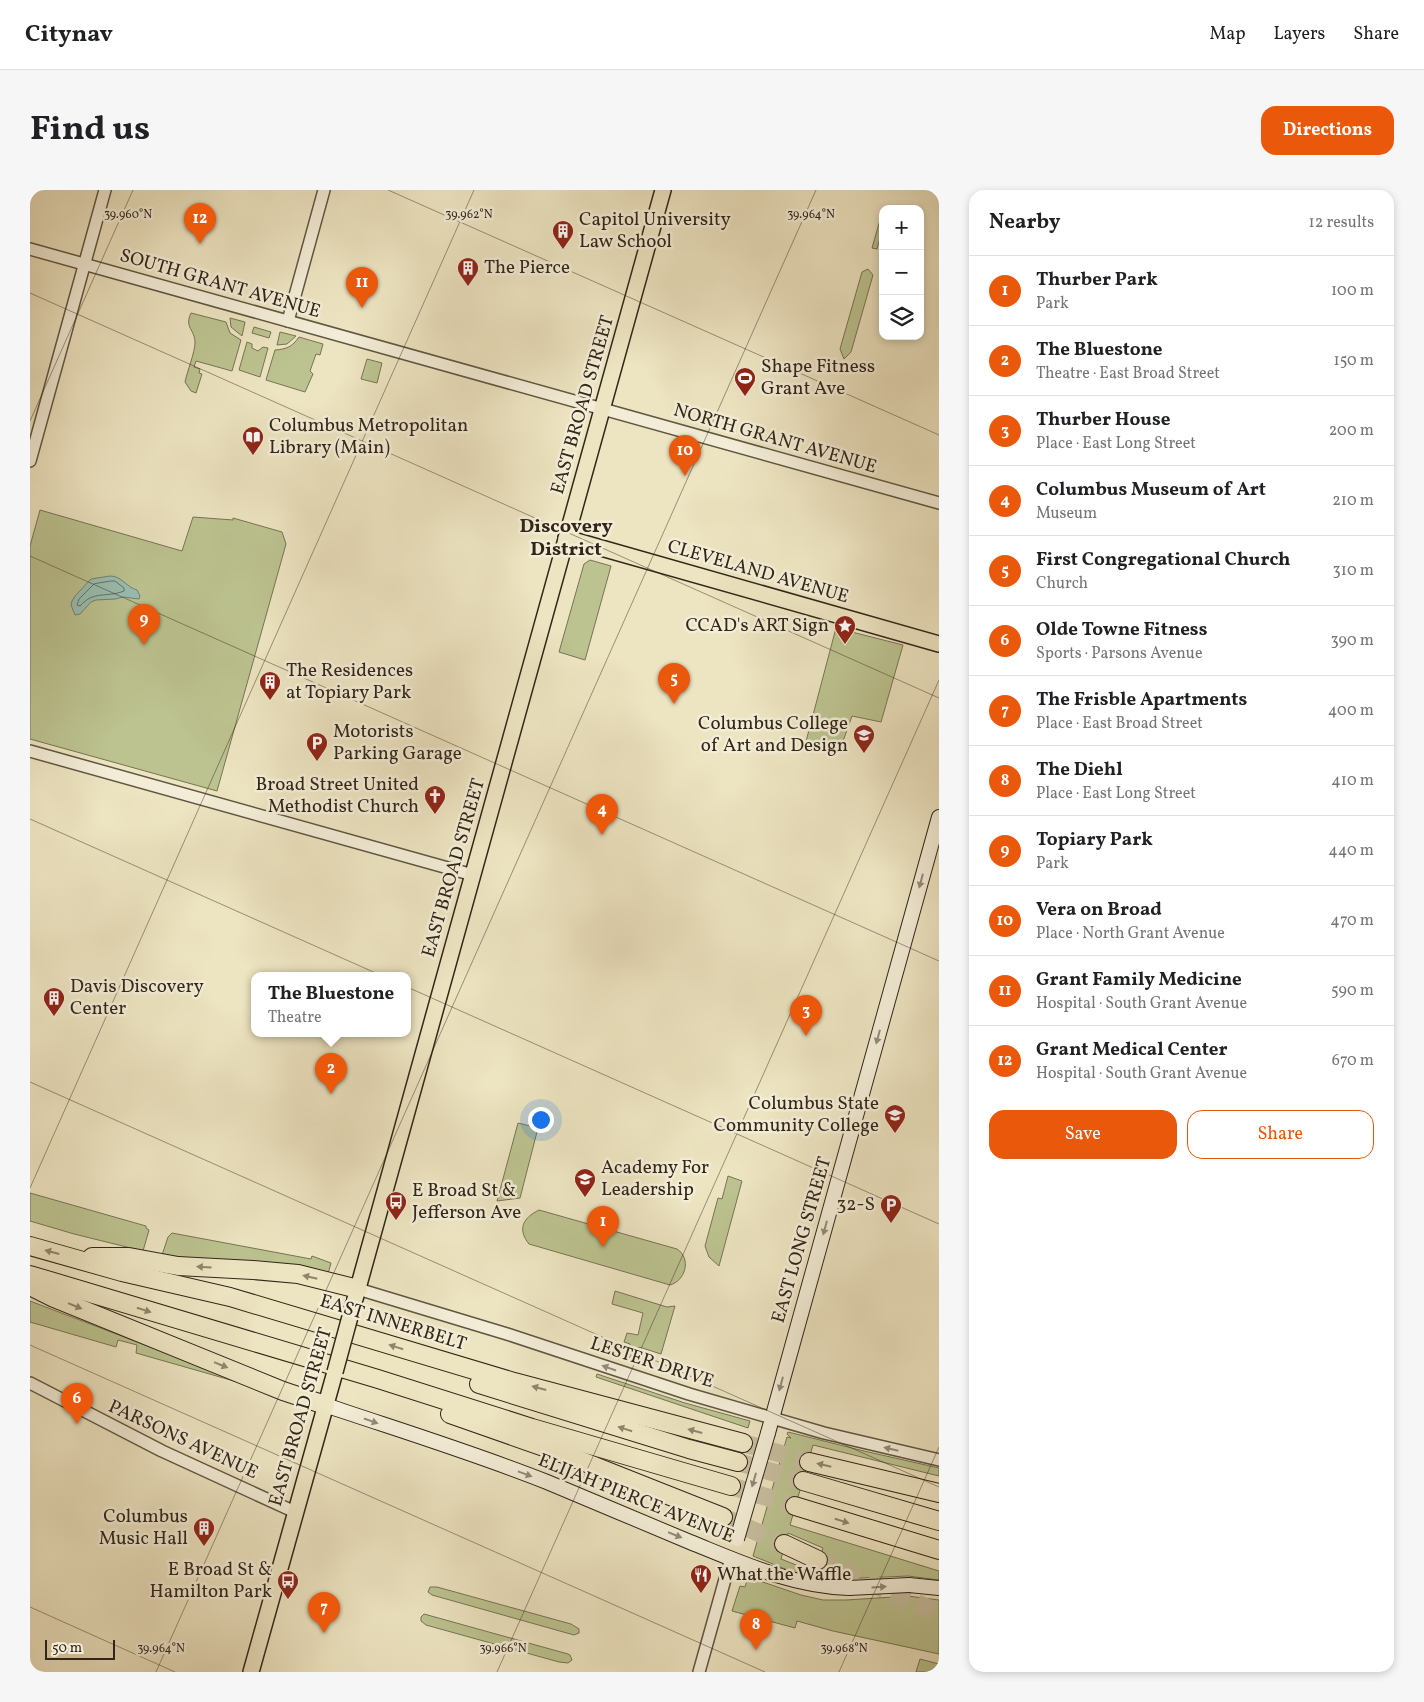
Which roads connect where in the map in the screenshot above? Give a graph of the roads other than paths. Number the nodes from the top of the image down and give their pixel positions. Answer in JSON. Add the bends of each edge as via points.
{"nodes":[{"id":1,"x":105,"y":190,"type":"edge"},
{"id":2,"x":324,"y":190,"type":"edge"},
{"id":3,"x":664,"y":190,"type":"edge"},
{"id":4,"x":30,"y":249,"type":"edge"},
{"id":5,"x":84,"y":264,"type":"junction"},
{"id":6,"x":288,"y":321,"type":"junction"},
{"id":7,"x":602,"y":409,"type":"junction"},
{"id":8,"x":30,"y":460,"type":"edge"},
{"id":9,"x":939,"y":503,"type":"edge"},
{"id":10,"x":566,"y":538,"type":"junction"},
{"id":11,"x":939,"y":644,"type":"edge"},
{"id":12,"x":30,"y":751,"type":"edge"},
{"id":13,"x":939,"y":817,"type":"edge"},
{"id":14,"x":473,"y":875,"type":"junction"},
{"id":15,"x":30,"y":1246,"type":"edge"},
{"id":16,"x":74,"y":1258,"type":"junction"},
{"id":17,"x":30,"y":1275,"type":"edge"},
{"id":18,"x":30,"y":1286,"type":"edge"},
{"id":19,"x":356,"y":1296,"type":"junction"},
{"id":20,"x":443,"y":1360,"type":"junction"},
{"id":21,"x":378,"y":1379,"type":"junction"},
{"id":22,"x":30,"y":1384,"type":"edge"},
{"id":23,"x":327,"y":1400,"type":"junction"},
{"id":24,"x":772,"y":1418,"type":"junction"},
{"id":25,"x":743,"y":1443,"type":"tunnel mouth"},
{"id":26,"x":939,"y":1460,"type":"edge"},
{"id":27,"x":738,"y":1462,"type":"tunnel mouth"},
{"id":28,"x":809,"y":1462,"type":"tunnel mouth"},
{"id":29,"x":803,"y":1481,"type":"tunnel mouth"},
{"id":30,"x":732,"y":1486,"type":"tunnel mouth"},
{"id":31,"x":939,"y":1493,"type":"edge"},
{"id":32,"x":795,"y":1506,"type":"tunnel mouth"},
{"id":33,"x":295,"y":1512,"type":"junction"},
{"id":34,"x":723,"y":1517,"type":"tunnel mouth"},
{"id":35,"x":939,"y":1520,"type":"edge"},
{"id":36,"x":784,"y":1544,"type":"tunnel mouth"},
{"id":37,"x":939,"y":1550,"type":"edge"},
{"id":38,"x":731,"y":1558,"type":"junction"},
{"id":39,"x":818,"y":1560,"type":"tunnel mouth"},
{"id":40,"x":939,"y":1588,"type":"edge"},
{"id":41,"x":251,"y":1672,"type":"edge"},
{"id":42,"x":699,"y":1672,"type":"edge"}],
"edges":[{"from":1,"to":5,"type":"street"},
{"from":2,"to":6,"type":"street"},
{"from":3,"to":7,"type":"main road","name":"EAST BROAD STREET"},
{"from":4,"to":5,"type":"street","name":"SOUTH GRANT AVENUE"},
{"from":5,"to":6,"type":"street","name":"SOUTH GRANT AVENUE"},
{"from":5,"to":8,"type":"street"},
{"from":6,"to":7,"type":"street","name":"SOUTH GRANT AVENUE"},
{"from":7,"to":9,"type":"street","name":"NORTH GRANT AVENUE"},
{"from":7,"to":10,"type":"main road","name":"EAST BROAD STREET"},
{"from":10,"to":11,"type":"main road","name":"CLEVELAND AVENUE"},
{"from":10,"to":14,"type":"main road","name":"EAST BROAD STREET"},
{"from":12,"to":14,"type":"street"},
{"from":13,"to":24,"type":"main road","name":"EAST LONG STREET","one_way":true},
{"from":14,"to":19,"type":"main road","name":"EAST BROAD STREET"},
{"from":16,"to":15,"type":"highway","name":"EAST INNERBELT","one_way":true},
{"from":19,"to":16,"type":"highway","one_way":true,"via":[[289,1273],[178,1266],[130,1257]]},
{"from":20,"to":16,"type":"highway","name":"EAST INNERBELT","one_way":true,"via":[[230,1297]]},
{"from":17,"to":21,"type":"highway","one_way":true},
{"from":18,"to":23,"type":"highway","one_way":true,"via":[[283,1391]]},
{"from":19,"to":23,"type":"main road","name":"EAST BROAD STREET","bridge":true},
{"from":24,"to":19,"type":"street","name":"LESTER DRIVE","one_way":true,"via":[[507,1334]]},
{"from":25,"to":20,"type":"highway","name":"EAST INNERBELT","one_way":true},
{"from":27,"to":20,"type":"highway","one_way":true,"via":[[469,1380]]},
{"from":21,"to":30,"type":"highway"},
{"from":21,"to":34,"type":"highway","via":[[410,1398]]},
{"from":22,"to":33,"type":"street","name":"PARSONS AVENUE","via":[[162,1451]]},
{"from":23,"to":33,"type":"main road","name":"EAST BROAD STREET"},
{"from":23,"to":38,"type":"main road","name":"ELIJAH PIERCE AVENUE","one_way":true,"via":[[544,1481]]},
{"from":26,"to":24,"type":"street","name":"LESTER DRIVE","one_way":true,"via":[[824,1434]]},
{"from":24,"to":38,"type":"main road","name":"EAST LONG STREET","one_way":true,"bridge":true},
{"from":31,"to":28,"type":"highway","one_way":true},
{"from":29,"to":35,"type":"highway"},
{"from":32,"to":37,"type":"highway","one_way":true},
{"from":33,"to":41,"type":"main road","name":"EAST BROAD STREET"},
{"from":36,"to":39,"type":"highway"},
{"from":38,"to":40,"type":"main road","name":"ELIJAH PIERCE AVENUE","one_way":true,"bridge":true,"via":[[783,1578],[828,1587],[908,1585]]},
{"from":38,"to":42,"type":"street","name":"EAST LONG STREET"}]}
